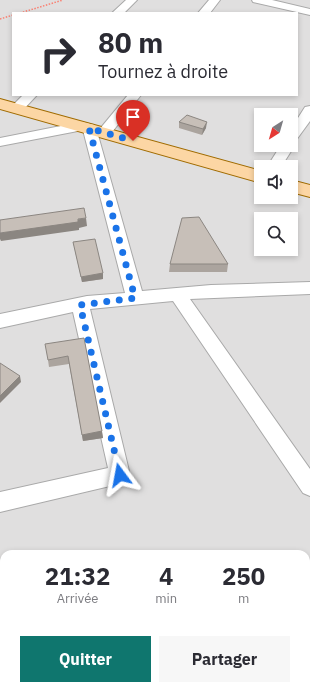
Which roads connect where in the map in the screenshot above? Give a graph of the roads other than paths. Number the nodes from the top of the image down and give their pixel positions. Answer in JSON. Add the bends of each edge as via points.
{"nodes":[{"id":1,"x":132,"y":0,"type":"edge"},
{"id":2,"x":215,"y":0,"type":"edge"},
{"id":3,"x":257,"y":0,"type":"edge"},
{"id":4,"x":308,"y":0,"type":"edge"},
{"id":5,"x":306,"y":11,"type":"edge"},
{"id":6,"x":119,"y":12,"type":"edge"},
{"id":7,"x":205,"y":12,"type":"edge"},
{"id":8,"x":30,"y":96,"type":"edge"},
{"id":9,"x":134,"y":96,"type":"edge"},
{"id":10,"x":0,"y":104,"type":"edge"},
{"id":11,"x":16,"y":108,"type":"junction"},
{"id":12,"x":310,"y":110,"type":"edge"},
{"id":13,"x":91,"y":129,"type":"junction"},
{"id":14,"x":298,"y":129,"type":"edge"},
{"id":15,"x":0,"y":142,"type":"edge"},
{"id":16,"x":254,"y":175,"type":"edge"},
{"id":17,"x":298,"y":188,"type":"edge"},
{"id":18,"x":310,"y":191,"type":"edge"},
{"id":19,"x":310,"y":288,"type":"edge"},
{"id":20,"x":177,"y":294,"type":"junction"},
{"id":21,"x":135,"y":298,"type":"junction"},
{"id":22,"x":80,"y":305,"type":"junction"},
{"id":23,"x":0,"y":321,"type":"edge"},
{"id":24,"x":310,"y":486,"type":"edge"},
{"id":25,"x":0,"y":502,"type":"edge"}],
"edges":[{"from":1,"to":6,"type":"street"},
{"from":2,"to":7,"type":"street"},
{"from":3,"to":5,"type":"street"},
{"from":4,"to":5,"type":"street"},
{"from":8,"to":11,"type":"street"},
{"from":9,"to":13,"type":"street"},
{"from":10,"to":11,"type":"main road"},
{"from":11,"to":13,"type":"main road"},
{"from":12,"to":14,"type":"street"},
{"from":13,"to":15,"type":"street"},
{"from":13,"to":16,"type":"main road"},
{"from":13,"to":21,"type":"street"},
{"from":17,"to":18,"type":"main road"},
{"from":19,"to":20,"type":"street"},
{"from":20,"to":21,"type":"street"},
{"from":20,"to":24,"type":"street"},
{"from":21,"to":22,"type":"street"},
{"from":22,"to":23,"type":"street"},
{"from":22,"to":25,"type":"street","via":[[120,475]]}]}
